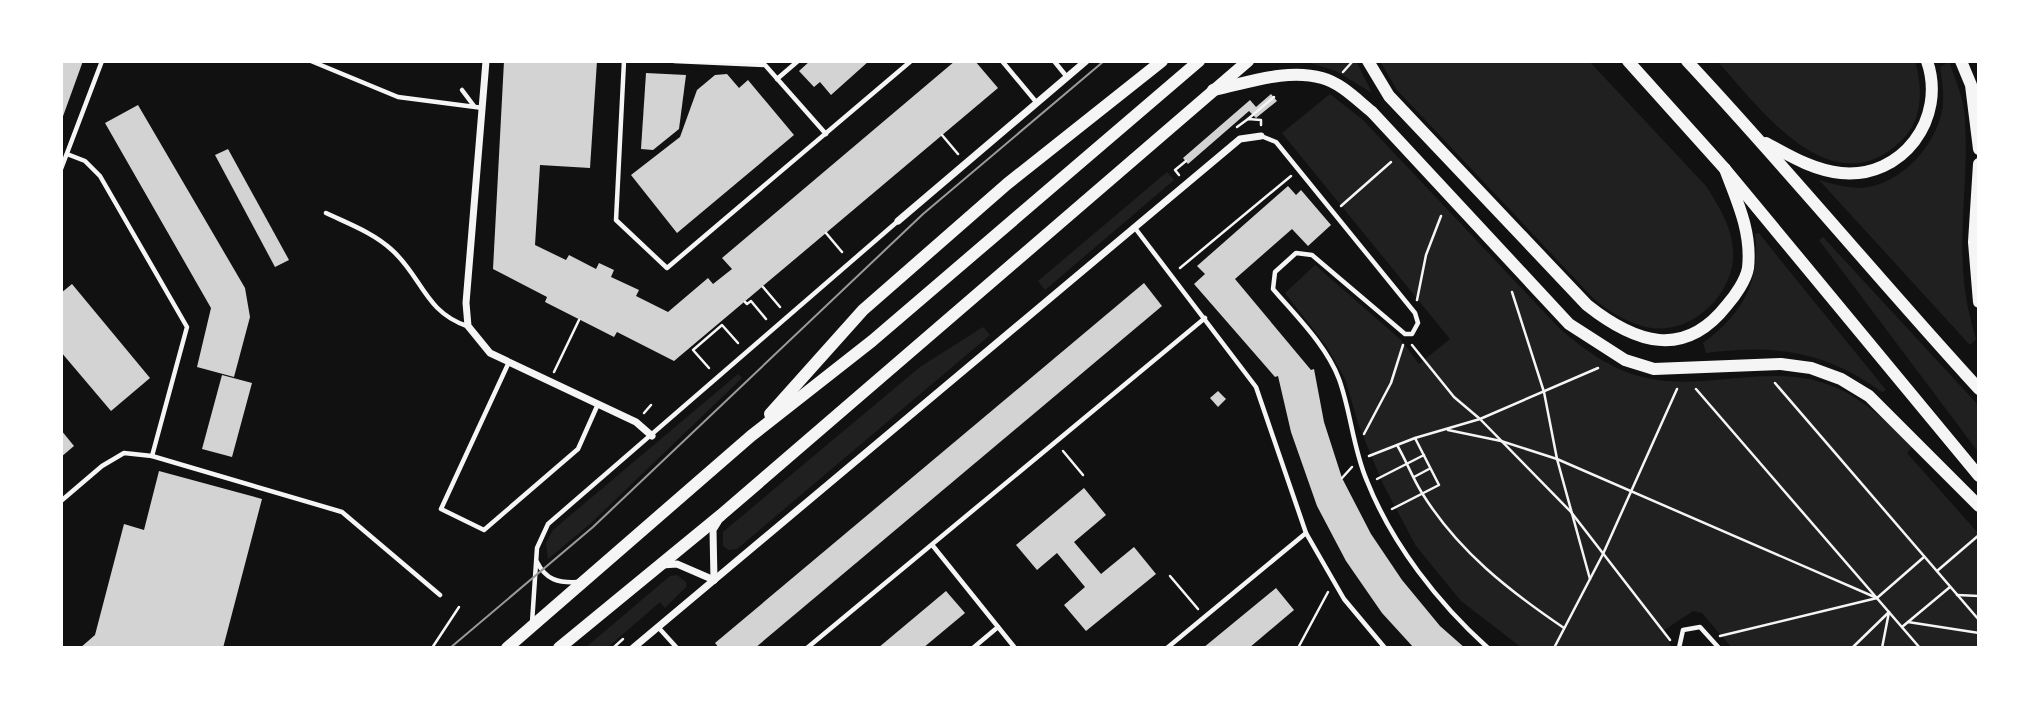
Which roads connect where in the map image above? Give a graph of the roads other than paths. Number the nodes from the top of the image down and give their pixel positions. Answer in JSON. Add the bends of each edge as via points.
{"nodes":[{"id":1,"x":102,"y":61,"type":"edge"},
{"id":2,"x":311,"y":61,"type":"edge"},
{"id":3,"x":486,"y":61,"type":"edge"},
{"id":4,"x":624,"y":61,"type":"edge"},
{"id":5,"x":674,"y":61,"type":"edge"},
{"id":6,"x":797,"y":61,"type":"edge"},
{"id":7,"x":911,"y":61,"type":"edge"},
{"id":8,"x":1002,"y":61,"type":"edge"},
{"id":9,"x":1054,"y":61,"type":"edge"},
{"id":10,"x":1086,"y":61,"type":"edge"},
{"id":11,"x":1162,"y":61,"type":"edge"},
{"id":12,"x":1199,"y":61,"type":"edge"},
{"id":13,"x":1248,"y":61,"type":"edge"},
{"id":14,"x":1368,"y":61,"type":"edge"},
{"id":15,"x":1628,"y":61,"type":"edge"},
{"id":16,"x":1687,"y":61,"type":"edge"},
{"id":17,"x":1927,"y":61,"type":"edge"},
{"id":18,"x":1961,"y":61,"type":"edge"},
{"id":19,"x":721,"y":62,"type":"edge"},
{"id":20,"x":764,"y":63,"type":"edge"},
{"id":21,"x":1068,"y":77,"type":"junction"},
{"id":22,"x":778,"y":79,"type":"junction"},
{"id":23,"x":463,"y":90,"type":"dead end"},
{"id":24,"x":1213,"y":90,"type":"junction"},
{"id":25,"x":1037,"y":103,"type":"junction"},
{"id":26,"x":474,"y":107,"type":"junction"},
{"id":27,"x":483,"y":108,"type":"junction"},
{"id":28,"x":825,"y":134,"type":"junction"},
{"id":29,"x":1261,"y":136,"type":"joint"},
{"id":30,"x":1757,"y":136,"type":"junction"},
{"id":31,"x":1979,"y":149,"type":"edge"},
{"id":32,"x":67,"y":154,"type":"junction"},
{"id":33,"x":1979,"y":164,"type":"edge"},
{"id":34,"x":1722,"y":166,"type":"junction"},
{"id":35,"x":61,"y":169,"type":"edge"},
{"id":36,"x":326,"y":213,"type":"dead end"},
{"id":37,"x":898,"y":221,"type":"joint"},
{"id":38,"x":1135,"y":228,"type":"junction"},
{"id":39,"x":1979,"y":302,"type":"edge"},
{"id":40,"x":1205,"y":318,"type":"junction"},
{"id":41,"x":468,"y":326,"type":"junction"},
{"id":42,"x":509,"y":362,"type":"junction"},
{"id":43,"x":1979,"y":389,"type":"edge"},
{"id":44,"x":598,"y":404,"type":"junction"},
{"id":45,"x":652,"y":436,"type":"junction"},
{"id":46,"x":751,"y":436,"type":"junction"},
{"id":47,"x":152,"y":456,"type":"junction"},
{"id":48,"x":1979,"y":476,"type":"edge"},
{"id":49,"x":61,"y":501,"type":"edge"},
{"id":50,"x":1979,"y":506,"type":"edge"},
{"id":51,"x":721,"y":515,"type":"junction"},
{"id":52,"x":1306,"y":533,"type":"junction"},
{"id":53,"x":933,"y":546,"type":"junction"},
{"id":54,"x":537,"y":561,"type":"junction"},
{"id":55,"x":662,"y":565,"type":"junction"},
{"id":56,"x":714,"y":580,"type":"junction"},
{"id":57,"x":585,"y":582,"type":"junction"},
{"id":58,"x":440,"y":595,"type":"dead end"},
{"id":59,"x":531,"y":627,"type":"junction"},
{"id":60,"x":658,"y":627,"type":"junction"},
{"id":61,"x":998,"y":627,"type":"junction"},
{"id":62,"x":507,"y":648,"type":"edge"},
{"id":63,"x":559,"y":648,"type":"edge"},
{"id":64,"x":633,"y":648,"type":"edge"},
{"id":65,"x":677,"y":648,"type":"edge"},
{"id":66,"x":807,"y":648,"type":"edge"},
{"id":67,"x":973,"y":648,"type":"edge"},
{"id":68,"x":1015,"y":648,"type":"edge"},
{"id":69,"x":1167,"y":648,"type":"edge"},
{"id":70,"x":1385,"y":648,"type":"edge"},
{"id":71,"x":1488,"y":648,"type":"edge"},
{"id":72,"x":1678,"y":648,"type":"edge"},
{"id":73,"x":1719,"y":648,"type":"edge"}],
"edges":[{"from":1,"to":32,"type":"lane"},
{"from":2,"to":26,"type":"lane","via":[[398,97]]},
{"from":3,"to":27,"type":"street"},
{"from":4,"to":28,"type":"lane","via":[[616,220],[667,268]]},
{"from":5,"to":19,"type":"lane"},
{"from":6,"to":22,"type":"lane"},
{"from":7,"to":28,"type":"lane"},
{"from":8,"to":25,"type":"lane"},
{"from":9,"to":21,"type":"lane"},
{"from":10,"to":21,"type":"street"},
{"from":11,"to":46,"type":"main road","via":[[1007,184],[863,310]]},
{"from":12,"to":46,"type":"main road","via":[[872,341]]},
{"from":13,"to":24,"type":"main road"},
{"from":14,"to":34,"type":"main road","via":[[1388,96],[1587,305],[1635,335],[1659,341],[1693,335],[1708,327],[1733,299],[1748,270],[1747,226]]},
{"from":15,"to":34,"type":"main road"},
{"from":16,"to":30,"type":"main road"},
{"from":17,"to":30,"type":"main road","via":[[1932,94],[1929,114],[1921,133],[1890,165],[1867,174],[1840,173],[1810,166]]},
{"from":18,"to":31,"type":"main road","via":[[1971,85]]},
{"from":19,"to":20,"type":"lane"},
{"from":20,"to":22,"type":"lane"},
{"from":21,"to":25,"type":"street"},
{"from":22,"to":28,"type":"lane"},
{"from":23,"to":26,"type":"lane"},
{"from":24,"to":50,"type":"main road","via":[[1284,75],[1323,78],[1345,89],[1372,112],[1569,324],[1594,342],[1625,360],[1654,369],[1781,365],[1841,379],[1869,396]]},
{"from":24,"to":51,"type":"main road"},
{"from":25,"to":37,"type":"street"},
{"from":26,"to":27,"type":"lane"},
{"from":27,"to":41,"type":"street"},
{"from":29,"to":38,"type":"street","via":[[1241,139]]},
{"from":29,"to":71,"type":"lane","via":[[1276,142],[1415,313],[1418,323],[1412,334],[1405,334],[1312,255],[1296,253],[1275,272],[1273,289],[1321,346],[1338,377],[1359,460],[1383,514],[1434,593]]},
{"from":30,"to":43,"type":"main road"},
{"from":32,"to":35,"type":"lane"},
{"from":32,"to":47,"type":"lane","via":[[85,160],[100,177],[187,327]]},
{"from":33,"to":39,"type":"main road","via":[[1974,242]]},
{"from":34,"to":48,"type":"main road"},
{"from":36,"to":41,"type":"lane","via":[[390,248],[435,308]]},
{"from":37,"to":45,"type":"lane"},
{"from":38,"to":40,"type":"lane"},
{"from":38,"to":56,"type":"street"},
{"from":40,"to":52,"type":"lane","via":[[1256,387]]},
{"from":40,"to":53,"type":"lane"},
{"from":41,"to":42,"type":"street","via":[[490,353]]},
{"from":42,"to":44,"type":"street"},
{"from":42,"to":44,"type":"lane","via":[[441,509],[484,530],[578,449]]},
{"from":44,"to":45,"type":"street","via":[[636,422]]},
{"from":45,"to":54,"type":"lane","via":[[548,524],[540,536]]},
{"from":46,"to":57,"type":"main road"},
{"from":47,"to":49,"type":"lane","via":[[124,453]]},
{"from":47,"to":58,"type":"lane","via":[[342,512]]},
{"from":51,"to":55,"type":"main road"},
{"from":51,"to":56,"type":"street","via":[[713,530]]},
{"from":52,"to":69,"type":"lane"},
{"from":52,"to":70,"type":"lane","via":[[1333,582]]},
{"from":53,"to":61,"type":"lane"},
{"from":53,"to":66,"type":"lane"},
{"from":54,"to":57,"type":"lane","via":[[554,581]]},
{"from":54,"to":59,"type":"lane"},
{"from":55,"to":56,"type":"street","via":[[677,564]]},
{"from":55,"to":63,"type":"main road"},
{"from":56,"to":60,"type":"street"},
{"from":57,"to":59,"type":"main road"},
{"from":59,"to":62,"type":"main road"},
{"from":60,"to":64,"type":"street"},
{"from":60,"to":65,"type":"lane"},
{"from":61,"to":67,"type":"lane"},
{"from":61,"to":68,"type":"lane"},
{"from":72,"to":73,"type":"lane","via":[[1683,630],[1700,627]]}]}
